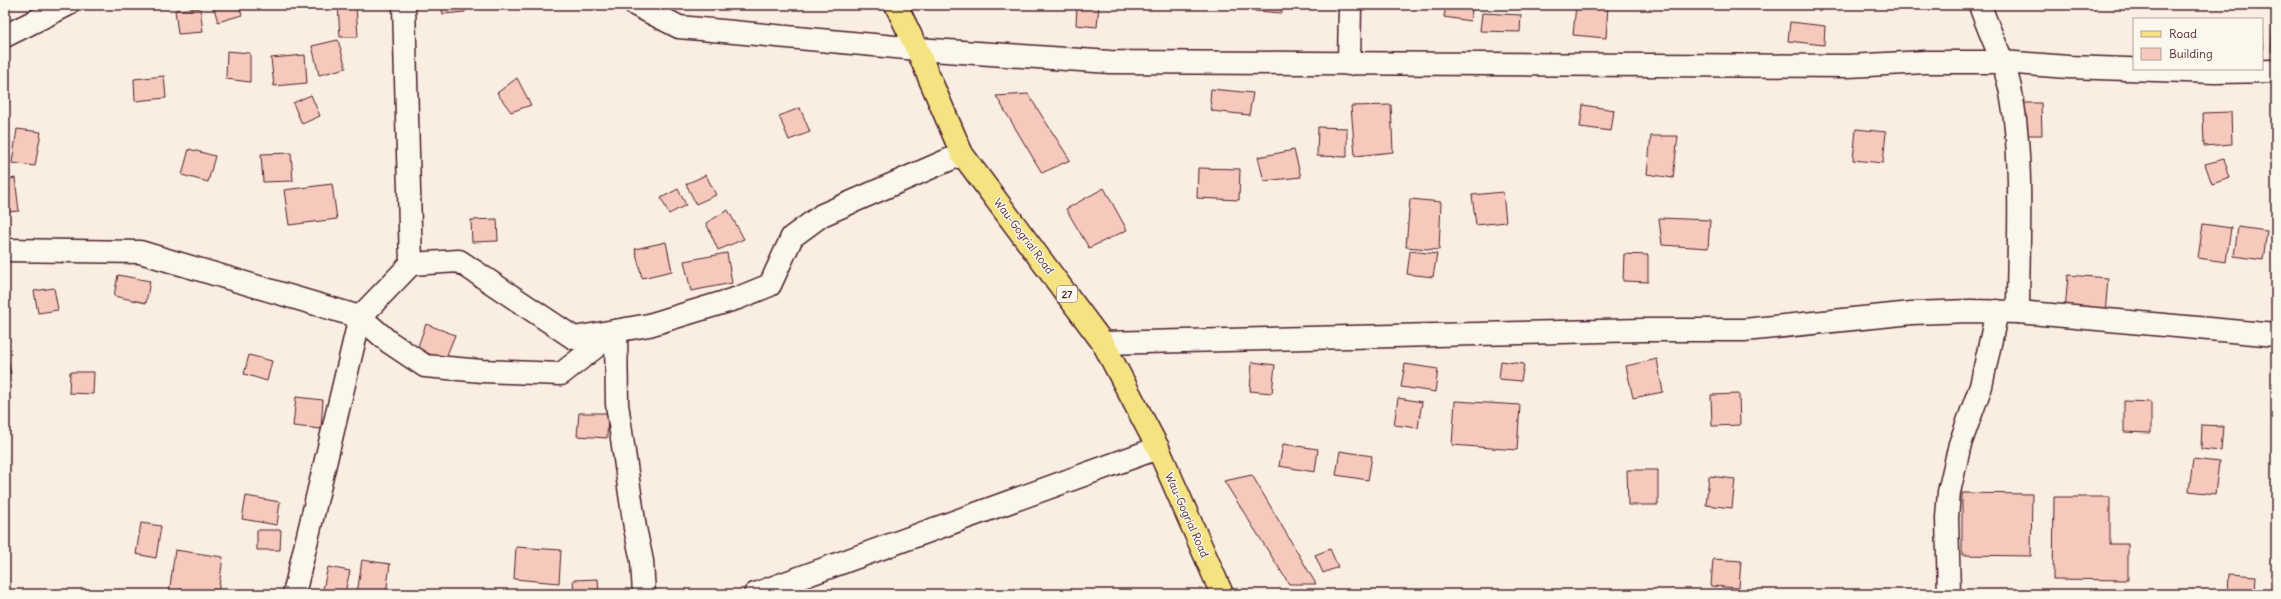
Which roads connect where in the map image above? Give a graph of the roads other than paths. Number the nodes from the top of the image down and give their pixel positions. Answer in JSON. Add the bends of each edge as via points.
{"nodes":[{"id":1,"x":67,"y":5,"type":"edge"},
{"id":2,"x":404,"y":5,"type":"edge"},
{"id":3,"x":636,"y":5,"type":"edge"},
{"id":4,"x":896,"y":5,"type":"edge"},
{"id":5,"x":1350,"y":5,"type":"edge"},
{"id":6,"x":1980,"y":5,"type":"edge"},
{"id":7,"x":5,"y":36,"type":"edge"},
{"id":8,"x":917,"y":48,"type":"junction"},
{"id":9,"x":2002,"y":62,"type":"junction"},
{"id":10,"x":1349,"y":64,"type":"junction"},
{"id":11,"x":2133,"y":69,"type":"edge"},
{"id":12,"x":2156,"y":70,"type":"edge"},
{"id":13,"x":2276,"y":71,"type":"edge"},
{"id":14,"x":962,"y":154,"type":"junction"},
{"id":15,"x":5,"y":250,"type":"edge"},
{"id":16,"x":411,"y":264,"type":"junction"},
{"id":17,"x":2008,"y":312,"type":"junction"},
{"id":18,"x":360,"y":317,"type":"junction"},
{"id":19,"x":616,"y":331,"type":"junction"},
{"id":20,"x":2276,"y":335,"type":"edge"},
{"id":21,"x":1103,"y":343,"type":"junction"},
{"id":22,"x":1158,"y":448,"type":"junction"},
{"id":23,"x":294,"y":594,"type":"edge"},
{"id":24,"x":644,"y":594,"type":"edge"},
{"id":25,"x":755,"y":594,"type":"edge"},
{"id":26,"x":1222,"y":594,"type":"edge"},
{"id":27,"x":1949,"y":594,"type":"edge"}],
"edges":[{"from":1,"to":7,"type":"street"},
{"from":2,"to":16,"type":"street"},
{"from":3,"to":8,"type":"street","via":[[680,27]]},
{"from":4,"to":8,"type":"main road","name":"Wau-Gogrial Road","number":"27"},
{"from":5,"to":10,"type":"street"},
{"from":6,"to":9,"type":"street"},
{"from":8,"to":10,"type":"street","via":[[1110,62]]},
{"from":8,"to":14,"type":"main road","name":"Wau-Gogrial Road","number":"27"},
{"from":9,"to":10,"type":"street","via":[[1848,66]]},
{"from":9,"to":11,"type":"street"},
{"from":9,"to":17,"type":"street","via":[[2016,128]]},
{"from":12,"to":13,"type":"street"},
{"from":14,"to":19,"type":"street","via":[[822,215],[792,237],[770,284],[738,298],[664,321]]},
{"from":14,"to":21,"type":"main road","name":"Wau-Gogrial Road","number":"27"},
{"from":15,"to":18,"type":"street","via":[[140,252]]},
{"from":16,"to":18,"type":"street"},
{"from":16,"to":19,"type":"street","via":[[459,261],[574,338]]},
{"from":17,"to":20,"type":"street"},
{"from":17,"to":21,"type":"street","via":[[1912,313],[1744,330],[1642,330]]},
{"from":17,"to":27,"type":"street","via":[[1960,444],[1949,492]]},
{"from":18,"to":19,"type":"street","via":[[389,342],[425,366],[482,371],[561,374]]},
{"from":18,"to":23,"type":"street"},
{"from":19,"to":24,"type":"street","via":[[617,404],[642,561]]},
{"from":21,"to":22,"type":"main road","name":"Wau-Gogrial Road","number":"27"},
{"from":22,"to":25,"type":"street"},
{"from":22,"to":26,"type":"main road","name":"Wau-Gogrial Road","number":"27"}]}
